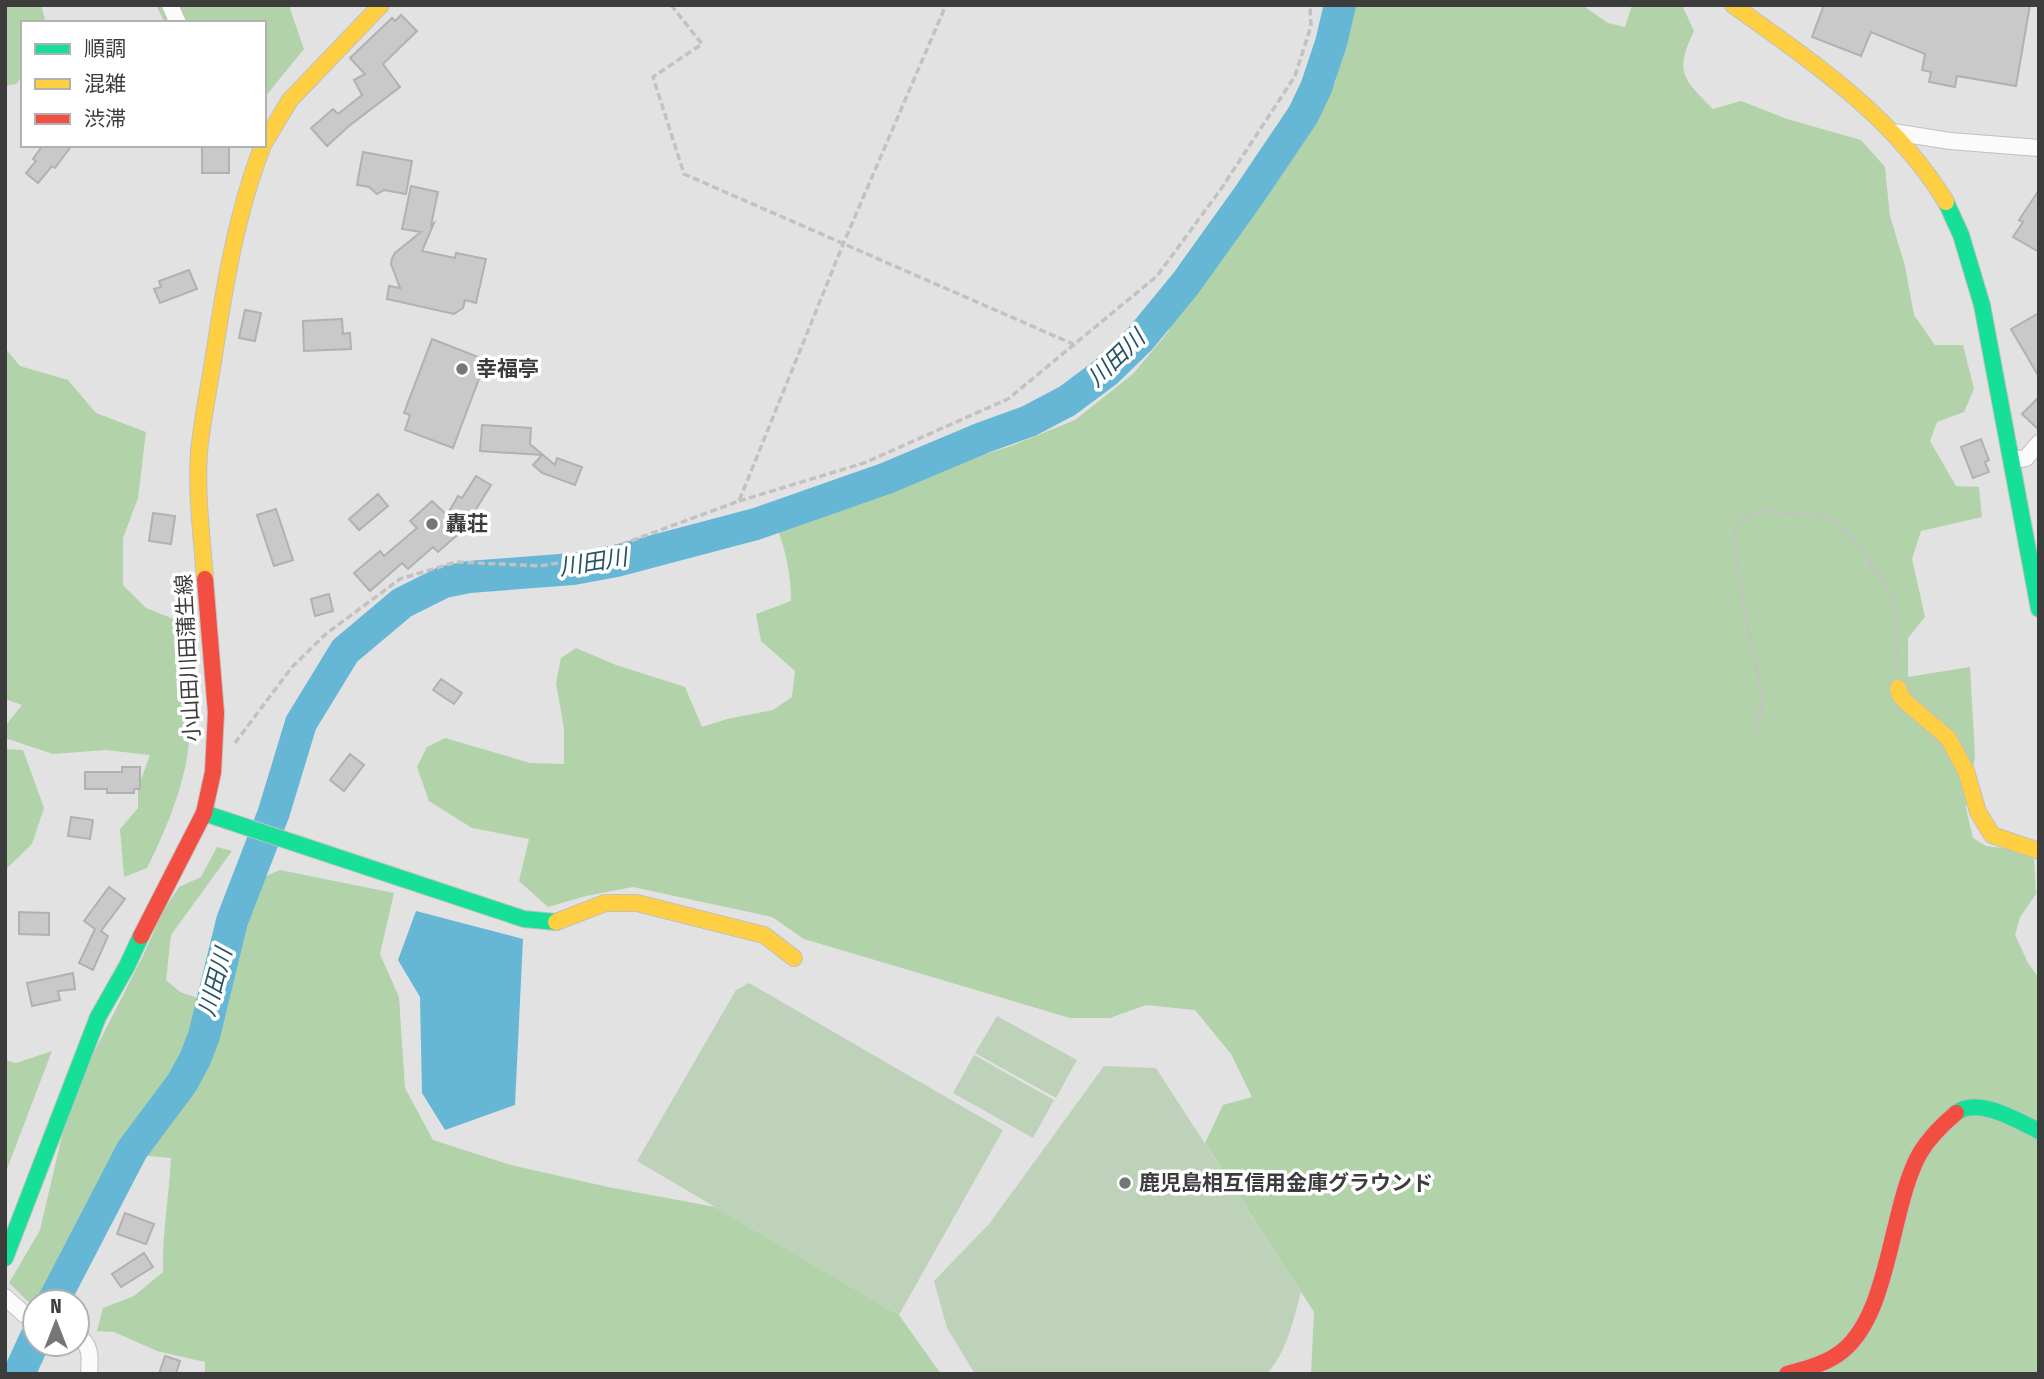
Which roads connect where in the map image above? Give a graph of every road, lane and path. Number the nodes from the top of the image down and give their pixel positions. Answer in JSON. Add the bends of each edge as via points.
{"nodes":[{"id":1,"x":170,"y":5,"type":"edge"},
{"id":2,"x":381,"y":5,"type":"edge"},
{"id":3,"x":671,"y":5,"type":"edge"},
{"id":4,"x":946,"y":5,"type":"edge"},
{"id":5,"x":1310,"y":5,"type":"edge"},
{"id":6,"x":1733,"y":5,"type":"edge"},
{"id":7,"x":177,"y":21,"type":"edge"},
{"id":8,"x":1893,"y":132,"type":"junction"},
{"id":9,"x":266,"y":137,"type":"edge"},
{"id":10,"x":262,"y":147,"type":"edge"},
{"id":11,"x":2039,"y":148,"type":"edge"},
{"id":12,"x":844,"y":242,"type":"junction"},
{"id":13,"x":1074,"y":345,"type":"junction"},
{"id":14,"x":2039,"y":443,"type":"edge"},
{"id":15,"x":2011,"y":460,"type":"junction"},
{"id":16,"x":739,"y":501,"type":"junction"},
{"id":17,"x":2039,"y":609,"type":"edge"},
{"id":18,"x":1899,"y":688,"type":"joint"},
{"id":19,"x":1753,"y":731,"type":"dead end"},
{"id":20,"x":213,"y":772,"type":"junction"},
{"id":21,"x":204,"y":813,"type":"junction"},
{"id":22,"x":2039,"y":851,"type":"edge"},
{"id":23,"x":794,"y":958,"type":"dead end"},
{"id":24,"x":2039,"y":1131,"type":"edge"},
{"id":25,"x":6,"y":1255,"type":"edge"},
{"id":26,"x":5,"y":1297,"type":"edge"},
{"id":27,"x":21,"y":1309,"type":"edge"},
{"id":28,"x":1787,"y":1374,"type":"edge"}],
"edges":[{"from":1,"to":7,"type":"street"},
{"from":2,"to":9,"type":"street","name":"小山田川田蒲生線","via":[[297,91]]},
{"from":3,"to":12,"type":"path","via":[[702,44],[653,77],[684,174]]},
{"from":4,"to":12,"type":"path"},
{"from":5,"to":13,"type":"path","via":[[1311,26],[1295,76],[1221,189],[1157,276]]},
{"from":6,"to":8,"type":"street","via":[[1824,71]]},
{"from":8,"to":11,"type":"street"},
{"from":8,"to":15,"type":"street","via":[[1929,173],[1964,242],[1978,286]]},
{"from":10,"to":20,"type":"street","name":"小山田川田蒲生線","via":[[239,223],[199,452],[216,713]]},
{"from":12,"to":13,"type":"path"},
{"from":12,"to":16,"type":"path"},
{"from":13,"to":16,"type":"path","via":[[1008,399],[863,463]]},
{"from":14,"to":15,"type":"street","via":[[2026,458]]},
{"from":15,"to":17,"type":"street"},
{"from":16,"to":20,"type":"path","via":[[582,559],[540,566],[456,562],[400,579],[292,667]]},
{"from":18,"to":19,"type":"path","via":[[1896,603],[1860,546],[1839,524],[1819,516],[1759,511],[1739,521],[1733,538],[1762,695]]},
{"from":18,"to":22,"type":"street","via":[[1900,695],[1948,738],[1992,835]]},
{"from":20,"to":21,"type":"street","name":"小山田川田蒲生線"},
{"from":21,"to":23,"type":"street","via":[[524,919],[554,923],[605,903],[636,903],[764,935]]},
{"from":21,"to":25,"type":"street","name":"小山田川田蒲生線","via":[[98,1017]]},
{"from":24,"to":28,"type":"street","via":[[1993,1110],[1962,1110],[1943,1124],[1920,1153],[1876,1297],[1860,1332],[1839,1354]]},
{"from":26,"to":27,"type":"street"}]}
